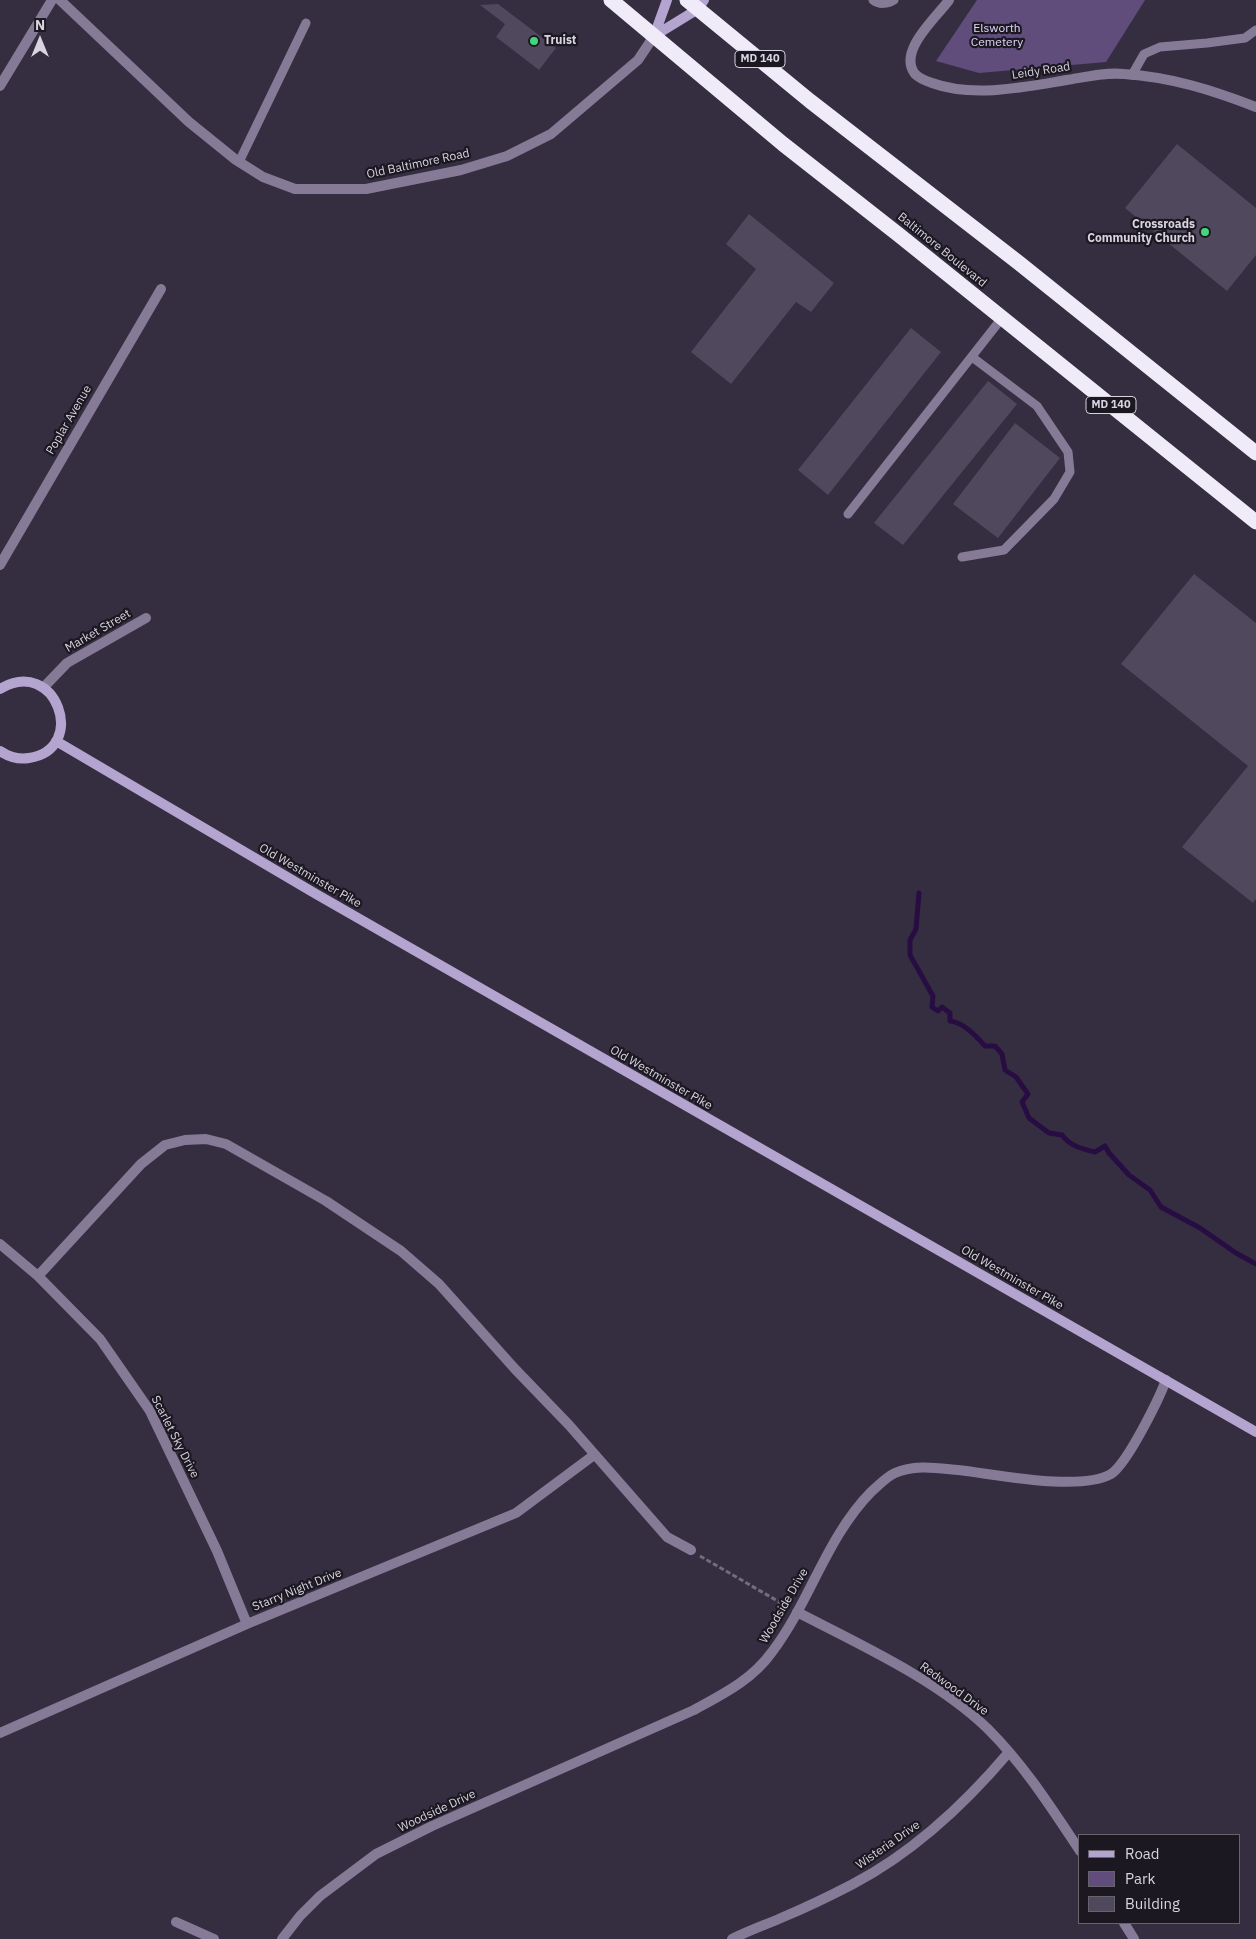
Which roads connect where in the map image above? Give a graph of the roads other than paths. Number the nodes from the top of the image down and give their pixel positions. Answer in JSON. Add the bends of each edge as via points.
{"nodes":[{"id":1,"x":52,"y":0,"type":"edge"},
{"id":2,"x":60,"y":0,"type":"edge"},
{"id":3,"x":611,"y":0,"type":"edge"},
{"id":4,"x":667,"y":0,"type":"edge"},
{"id":5,"x":873,"y":0,"type":"edge"},
{"id":6,"x":894,"y":0,"type":"edge"},
{"id":7,"x":949,"y":0,"type":"edge"},
{"id":8,"x":696,"y":3,"type":"edge"},
{"id":9,"x":306,"y":23,"type":"dead end"},
{"id":10,"x":1256,"y":30,"type":"edge"},
{"id":11,"x":654,"y":36,"type":"junction"},
{"id":12,"x":1132,"y":74,"type":"junction"},
{"id":13,"x":0,"y":86,"type":"edge"},
{"id":14,"x":1256,"y":107,"type":"edge"},
{"id":15,"x":239,"y":162,"type":"junction"},
{"id":16,"x":160,"y":289,"type":"dead end"},
{"id":17,"x":1002,"y":318,"type":"junction"},
{"id":18,"x":972,"y":357,"type":"junction"},
{"id":19,"x":1256,"y":453,"type":"edge"},
{"id":20,"x":848,"y":514,"type":"dead end"},
{"id":21,"x":1256,"y":522,"type":"edge"},
{"id":22,"x":962,"y":557,"type":"dead end"},
{"id":23,"x":0,"y":564,"type":"edge"},
{"id":24,"x":146,"y":618,"type":"dead end"},
{"id":25,"x":43,"y":688,"type":"junction"},
{"id":26,"x":0,"y":689,"type":"edge"},
{"id":27,"x":56,"y":741,"type":"junction"},
{"id":28,"x":1,"y":754,"type":"edge"},
{"id":29,"x":0,"y":1244,"type":"edge"},
{"id":30,"x":38,"y":1276,"type":"junction"},
{"id":31,"x":1166,"y":1380,"type":"junction"},
{"id":32,"x":1256,"y":1432,"type":"edge"},
{"id":33,"x":594,"y":1455,"type":"junction"},
{"id":34,"x":691,"y":1550,"type":"road end"},
{"id":35,"x":797,"y":1612,"type":"junction"},
{"id":36,"x":248,"y":1624,"type":"junction"},
{"id":37,"x":0,"y":1733,"type":"edge"},
{"id":38,"x":1009,"y":1752,"type":"junction"},
{"id":39,"x":1078,"y":1848,"type":"edge"},
{"id":40,"x":176,"y":1922,"type":"dead end"},
{"id":41,"x":1125,"y":1924,"type":"edge"},
{"id":42,"x":214,"y":1939,"type":"edge"},
{"id":43,"x":282,"y":1939,"type":"edge"},
{"id":44,"x":732,"y":1939,"type":"edge"},
{"id":45,"x":1134,"y":1939,"type":"edge"}],
"edges":[{"from":1,"to":13,"type":"street"},
{"from":2,"to":15,"type":"street","name":"Old Baltimore Road","via":[[189,122]]},
{"from":3,"to":11,"type":"highway","name":"Baltimore Boulevard","number":"MD 140"},
{"from":4,"to":11,"type":"main road"},
{"from":5,"to":6,"type":"lane","via":[[889,3]]},
{"from":7,"to":12,"type":"street","name":"Leidy Road","via":[[926,27],[912,51],[915,74],[925,81],[962,90],[1013,89],[1090,76]]},
{"from":8,"to":11,"type":"main road"},
{"from":8,"to":19,"type":"highway","number":"MD 140","via":[[810,102]]},
{"from":9,"to":15,"type":"lane"},
{"from":10,"to":12,"type":"lane","via":[[1246,38],[1160,46],[1144,54]]},
{"from":11,"to":15,"type":"street","name":"Old Baltimore Road","via":[[638,60],[551,134],[507,156],[461,170],[366,189],[295,189],[263,177]]},
{"from":11,"to":17,"type":"highway","name":"Baltimore Boulevard","number":"MD 140","via":[[782,144]]},
{"from":12,"to":14,"type":"street","name":"Leidy Road","via":[[1201,87]]},
{"from":16,"to":23,"type":"street","name":"Poplar Avenue"},
{"from":17,"to":18,"type":"lane"},
{"from":17,"to":21,"type":"highway","name":"Baltimore Boulevard","number":"MD 140"},
{"from":18,"to":20,"type":"lane"},
{"from":18,"to":22,"type":"lane","via":[[1037,406],[1068,452],[1070,472],[1054,498],[1004,550]]},
{"from":24,"to":25,"type":"street","name":"Market Street","via":[[67,663]]},
{"from":25,"to":26,"type":"main road","via":[[18,682]]},
{"from":25,"to":27,"type":"main road","via":[[53,695],[61,711],[61,730]]},
{"from":27,"to":28,"type":"main road","via":[[37,757],[21,759]]},
{"from":27,"to":31,"type":"main road","name":"Old Westminster Pike","via":[[482,990]]},
{"from":29,"to":30,"type":"street","name":"Scarlet Sky Drive"},
{"from":30,"to":33,"type":"street","via":[[141,1164],[165,1145],[206,1139],[226,1144],[326,1201],[401,1251],[439,1284]]},
{"from":30,"to":36,"type":"street","name":"Scarlet Sky Drive","via":[[100,1339],[150,1411]]},
{"from":31,"to":32,"type":"main road","name":"Old Westminster Pike"},
{"from":31,"to":35,"type":"street","name":"Woodside Drive","via":[[1158,1402],[1138,1437],[1111,1474],[1069,1483],[924,1466],[895,1473],[882,1482],[852,1515],[835,1539]]},
{"from":33,"to":34,"type":"street","via":[[668,1537]]},
{"from":33,"to":36,"type":"street","name":"Starry Night Drive","via":[[516,1513]]},
{"from":35,"to":38,"type":"street","name":"Redwood Drive","via":[[872,1650],[959,1705]]},
{"from":35,"to":43,"type":"street","name":"Woodside Drive","via":[[772,1652],[753,1674],[731,1690],[694,1710],[376,1854],[320,1896]]},
{"from":36,"to":37,"type":"street","name":"Starry Night Drive"},
{"from":38,"to":39,"type":"street","name":"Redwood Drive","via":[[1044,1795]]},
{"from":38,"to":44,"type":"street","name":"Wisteria Drive","via":[[961,1805],[880,1869],[844,1889]]},
{"from":40,"to":42,"type":"street"},
{"from":41,"to":45,"type":"street"}]}
